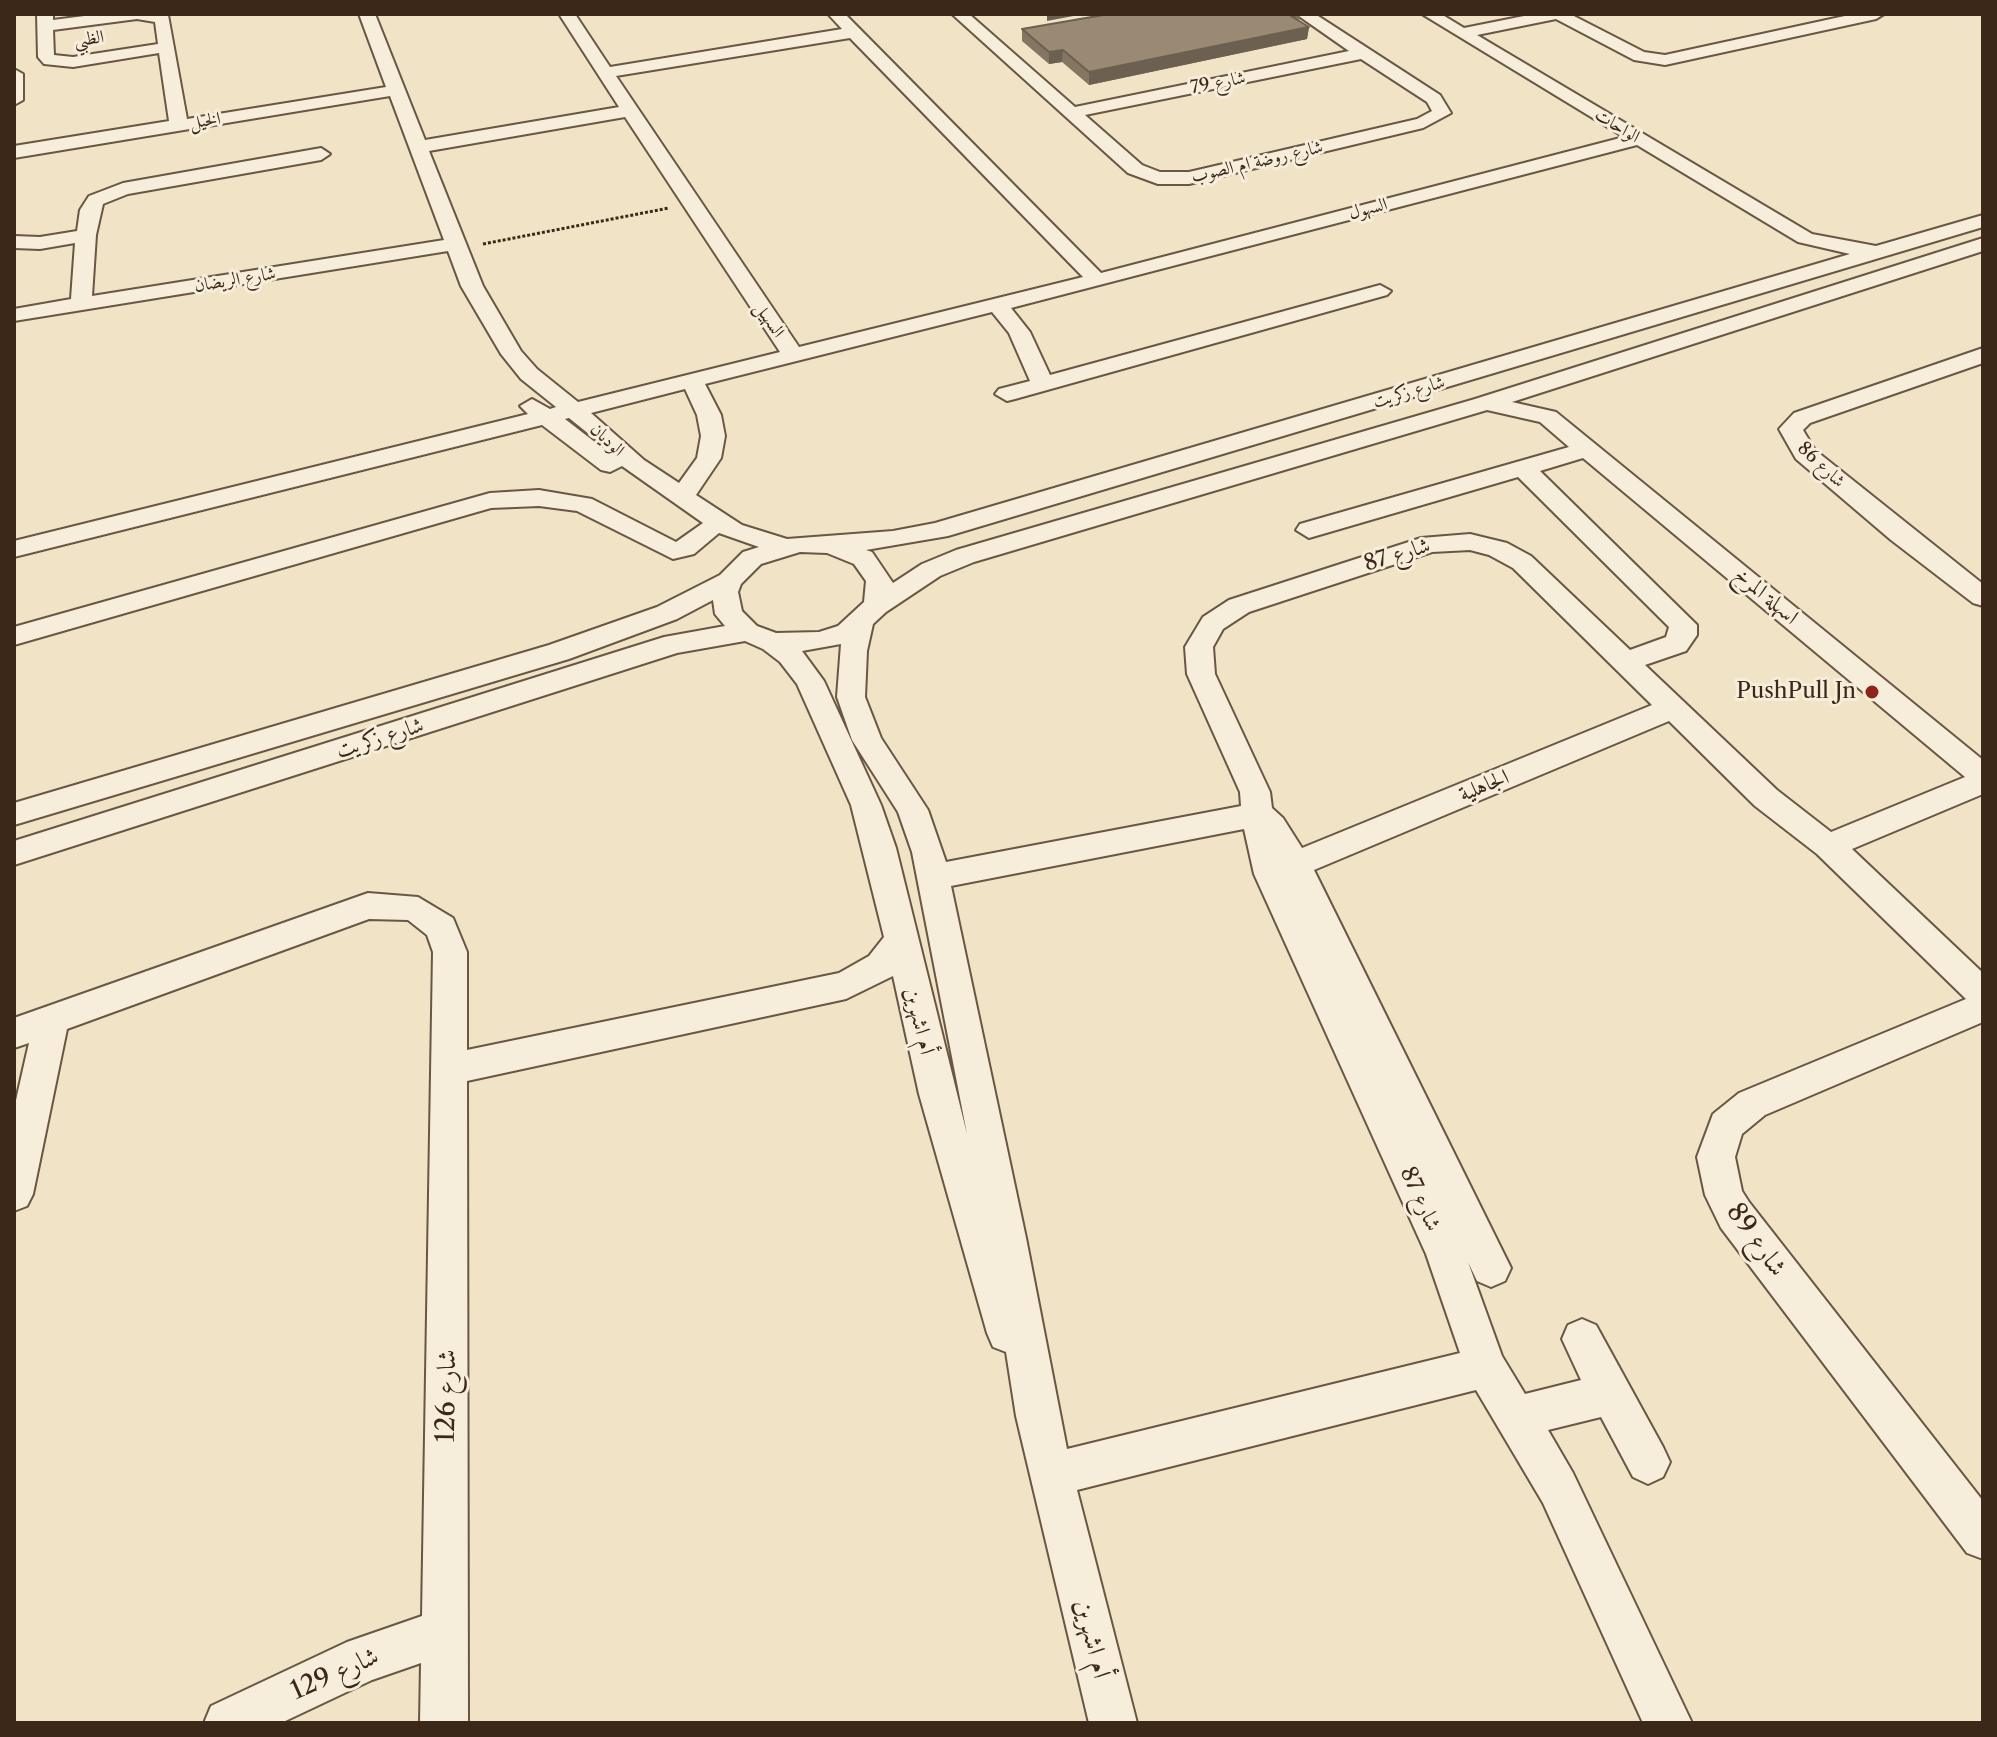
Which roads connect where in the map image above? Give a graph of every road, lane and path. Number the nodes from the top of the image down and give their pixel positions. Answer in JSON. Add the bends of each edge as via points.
{"nodes":[{"id":1,"x":153,"y":14,"type":"edge"},
{"id":2,"x":367,"y":14,"type":"edge"},
{"id":3,"x":567,"y":14,"type":"edge"},
{"id":4,"x":836,"y":14,"type":"edge"},
{"id":5,"x":960,"y":14,"type":"edge"},
{"id":6,"x":1430,"y":14,"type":"edge"},
{"id":7,"x":1558,"y":14,"type":"edge"},
{"id":8,"x":1876,"y":14,"type":"edge"},
{"id":9,"x":1313,"y":15,"type":"edge"},
{"id":10,"x":45,"y":20,"type":"edge"},
{"id":11,"x":1772,"y":20,"type":"dead end"},
{"id":12,"x":854,"y":32,"type":"junction"},
{"id":13,"x":1798,"y":32,"type":"junction"},
{"id":14,"x":1462,"y":33,"type":"junction"},
{"id":15,"x":168,"y":47,"type":"junction"},
{"id":16,"x":1364,"y":53,"type":"junction"},
{"id":17,"x":605,"y":73,"type":"junction"},
{"id":18,"x":14,"y":74,"type":"edge"},
{"id":19,"x":397,"y":90,"type":"junction"},
{"id":20,"x":14,"y":100,"type":"edge"},
{"id":21,"x":629,"y":111,"type":"junction"},
{"id":22,"x":1071,"y":113,"type":"junction"},
{"id":23,"x":179,"y":125,"type":"junction"},
{"id":24,"x":1639,"y":139,"type":"junction"},
{"id":25,"x":419,"y":147,"type":"junction"},
{"id":26,"x":14,"y":152,"type":"edge"},
{"id":27,"x":321,"y":154,"type":"dead end"},
{"id":28,"x":690,"y":204,"type":"junction"},
{"id":29,"x":1983,"y":221,"type":"edge"},
{"id":30,"x":86,"y":235,"type":"junction"},
{"id":31,"x":1805,"y":238,"type":"junction"},
{"id":32,"x":14,"y":242,"type":"edge"},
{"id":33,"x":1983,"y":244,"type":"edge"},
{"id":34,"x":457,"y":246,"type":"junction"},
{"id":35,"x":1888,"y":249,"type":"junction"},
{"id":36,"x":1804,"y":275,"type":"junction"},
{"id":37,"x":1097,"y":280,"type":"junction"},
{"id":38,"x":472,"y":286,"type":"junction"},
{"id":39,"x":1380,"y":291,"type":"dead end"},
{"id":40,"x":81,"y":304,"type":"junction"},
{"id":41,"x":997,"y":304,"type":"junction"},
{"id":42,"x":14,"y":315,"type":"edge"},
{"id":43,"x":793,"y":354,"type":"junction"},
{"id":44,"x":1983,"y":355,"type":"edge"},
{"id":45,"x":691,"y":379,"type":"junction"},
{"id":46,"x":1043,"y":384,"type":"junction"},
{"id":47,"x":1550,"y":384,"type":"junction"},
{"id":48,"x":1007,"y":394,"type":"dead end"},
{"id":49,"x":1483,"y":404,"type":"junction"},
{"id":50,"x":572,"y":409,"type":"junction"},
{"id":51,"x":543,"y":415,"type":"junction"},
{"id":52,"x":1548,"y":417,"type":"junction"},
{"id":53,"x":1588,"y":449,"type":"junction"},
{"id":54,"x":1523,"y":468,"type":"junction"},
{"id":55,"x":682,"y":497,"type":"junction"},
{"id":56,"x":709,"y":529,"type":"junction"},
{"id":57,"x":1309,"y":530,"type":"dead end"},
{"id":58,"x":831,"y":545,"type":"junction"},
{"id":59,"x":782,"y":546,"type":"junction"},
{"id":60,"x":14,"y":549,"type":"edge"},
{"id":61,"x":735,"y":574,"type":"junction"},
{"id":62,"x":1983,"y":597,"type":"edge"},
{"id":63,"x":868,"y":615,"type":"junction"},
{"id":64,"x":14,"y":636,"type":"edge"},
{"id":65,"x":760,"y":637,"type":"junction"},
{"id":66,"x":1624,"y":662,"type":"junction"},
{"id":67,"x":1672,"y":708,"type":"junction"},
{"id":68,"x":855,"y":744,"type":"junction"},
{"id":69,"x":1983,"y":779,"type":"edge"},
{"id":70,"x":14,"y":814,"type":"edge"},
{"id":71,"x":1259,"y":814,"type":"junction"},
{"id":72,"x":1828,"y":846,"type":"junction"},
{"id":73,"x":14,"y":853,"type":"edge"},
{"id":74,"x":1295,"y":864,"type":"junction"},
{"id":75,"x":934,"y":877,"type":"junction"},
{"id":76,"x":899,"y":940,"type":"junction"},
{"id":77,"x":846,"y":985,"type":"junction"},
{"id":78,"x":1983,"y":994,"type":"edge"},
{"id":79,"x":1983,"y":1007,"type":"edge"},
{"id":80,"x":916,"y":1009,"type":"junction"},
{"id":81,"x":51,"y":1021,"type":"junction"},
{"id":82,"x":14,"y":1033,"type":"edge"},
{"id":83,"x":450,"y":1069,"type":"junction"},
{"id":84,"x":14,"y":1194,"type":"edge"},
{"id":85,"x":1491,"y":1268,"type":"dead end"},
{"id":86,"x":1582,"y":1339,"type":"dead end"},
{"id":87,"x":1486,"y":1367,"type":"junction"},
{"id":88,"x":1612,"y":1393,"type":"junction"},
{"id":89,"x":1037,"y":1416,"type":"junction"},
{"id":90,"x":1516,"y":1417,"type":"junction"},
{"id":91,"x":1648,"y":1462,"type":"dead end"},
{"id":92,"x":1051,"y":1475,"type":"junction"},
{"id":93,"x":1983,"y":1537,"type":"edge"},
{"id":94,"x":445,"y":1631,"type":"junction"},
{"id":95,"x":228,"y":1723,"type":"edge"},
{"id":96,"x":444,"y":1723,"type":"edge"},
{"id":97,"x":1113,"y":1723,"type":"edge"},
{"id":98,"x":1668,"y":1723,"type":"edge"}],
"edges":[{"from":1,"to":10,"type":"street","name":"الظبي"},
{"from":1,"to":15,"type":"street","name":"الظبي","via":[[162,18]]},
{"from":2,"to":19,"type":"street","name":"الوديان"},
{"from":3,"to":17,"type":"street","name":"السهيل"},
{"from":4,"to":12,"type":"street"},
{"from":5,"to":22,"type":"street","name":"شارع روضة ام الصوب","via":[[996,37]]},
{"from":6,"to":14,"type":"street","name":"الواحات"},
{"from":7,"to":13,"type":"street","via":[[1640,56],[1665,60]]},
{"from":7,"to":14,"type":"street"},
{"from":8,"to":13,"type":"street"},
{"from":9,"to":16,"type":"street","name":"شارع روضة ام الصوب"},
{"from":10,"to":15,"type":"street","name":"الظبي","via":[[46,57],[56,61]]},
{"from":11,"to":13,"type":"street"},
{"from":12,"to":17,"type":"street"},
{"from":12,"to":37,"type":"street"},
{"from":14,"to":24,"type":"street","name":"الواحات"},
{"from":15,"to":23,"type":"street","name":"الظبي"},
{"from":16,"to":22,"type":"street","name":"شارع 79"},
{"from":16,"to":22,"type":"street","name":"شارع روضة ام الصوب","via":[[1434,99],[1442,113],[1423,123],[1169,179],[1135,169]]},
{"from":17,"to":21,"type":"street","name":"السهيل"},
{"from":18,"to":20,"type":"street"},
{"from":19,"to":23,"type":"street","name":"الخيل"},
{"from":19,"to":25,"type":"street","name":"الوديان"},
{"from":21,"to":25,"type":"street"},
{"from":21,"to":28,"type":"street","name":"السهيل"},
{"from":23,"to":26,"type":"street","name":"الخيل"},
{"from":24,"to":31,"type":"street","name":"الواحات"},
{"from":24,"to":37,"type":"street","name":"السهول"},
{"from":25,"to":34,"type":"street","name":"الوديان"},
{"from":27,"to":30,"type":"street","via":[[113,192],[92,205]]},
{"from":28,"to":34,"type":"path"},
{"from":28,"to":43,"type":"street","name":"السهيل"},
{"from":29,"to":35,"type":"street","name":"شارع زكريت"},
{"from":30,"to":32,"type":"street"},
{"from":30,"to":40,"type":"street"},
{"from":31,"to":35,"type":"street","name":"الواحات","via":[[1848,249]]},
{"from":31,"to":36,"type":"street","via":[[1816,257]]},
{"from":33,"to":47,"type":"street","name":"شارع زكريت"},
{"from":34,"to":38,"type":"street","name":"الوديان"},
{"from":34,"to":40,"type":"street","name":"شارع الريضان"},
{"from":35,"to":36,"type":"street","name":"شارع زكريت"},
{"from":36,"to":58,"type":"street","name":"شارع زكريت","via":[[939,530]]},
{"from":37,"to":41,"type":"street","name":"السهول"},
{"from":38,"to":50,"type":"street","name":"الوديان","via":[[519,364]]},
{"from":38,"to":51,"type":"street","name":"الوديان","via":[[474,308],[494,364]]},
{"from":39,"to":46,"type":"street"},
{"from":40,"to":42,"type":"street","name":"شارع الريضان"},
{"from":41,"to":43,"type":"street","name":"السهول"},
{"from":41,"to":46,"type":"street","via":[[1019,332]]},
{"from":43,"to":45,"type":"street","name":"السهيل"},
{"from":44,"to":62,"type":"street","name":"شارع 86","via":[[1802,418],[1791,429],[1805,454]]},
{"from":45,"to":50,"type":"street","name":"السهيل"},
{"from":45,"to":55,"type":"street","via":[[713,436],[709,458]]},
{"from":46,"to":48,"type":"street"},
{"from":47,"to":49,"type":"street","name":"شارع زكريت"},
{"from":47,"to":52,"type":"street","via":[[1543,396]]},
{"from":49,"to":52,"type":"street","name":"اسهلة المرخ"},
{"from":49,"to":63,"type":"street","name":"شارع زكريت","via":[[965,556],[923,574]]},
{"from":50,"to":51,"type":"street","name":"السهيل"},
{"from":50,"to":55,"type":"street","name":"الوديان","via":[[635,465]]},
{"from":51,"to":56,"type":"street","name":"الوديان"},
{"from":51,"to":60,"type":"street","name":"السهيل"},
{"from":52,"to":53,"type":"street","name":"اسهلة المرخ"},
{"from":53,"to":54,"type":"street"},
{"from":53,"to":69,"type":"street","name":"اسهلة المرخ"},
{"from":54,"to":57,"type":"street"},
{"from":54,"to":66,"type":"street","via":[[1683,625],[1676,644]]},
{"from":55,"to":59,"type":"street","name":"الوديان","via":[[733,531]]},
{"from":56,"to":61,"type":"street","name":"الوديان","via":[[741,559]]},
{"from":56,"to":64,"type":"street","via":[[673,551],[583,504],[539,498],[490,501]]},
{"from":58,"to":59,"type":"street"},
{"from":58,"to":63,"type":"street","via":[[873,568],[880,593]]},
{"from":59,"to":61,"type":"street","via":[[752,558]]},
{"from":61,"to":65,"type":"street","via":[[725,603],[729,614]]},
{"from":61,"to":70,"type":"street","name":"شارع زكريت","via":[[667,613],[559,652]]},
{"from":63,"to":65,"type":"street","via":[[820,641]]},
{"from":63,"to":68,"type":"street","name":"أم اشهرين","via":[[851,662]]},
{"from":65,"to":68,"type":"street","name":"أم اشهرين","via":[[790,655]]},
{"from":65,"to":73,"type":"street","name":"شارع زكريت","via":[[674,644]]},
{"from":66,"to":67,"type":"street","name":"شارع 87"},
{"from":66,"to":71,"type":"street","name":"شارع 87","via":[[1522,562],[1470,542],[1430,544],[1239,606],[1213,623],[1198,660],[1247,770]]},
{"from":67,"to":72,"type":"street","name":"شارع 87","via":[[1778,809]]},
{"from":67,"to":74,"type":"street","name":"الجاهلية"},
{"from":68,"to":75,"type":"street","name":"أم اشهرين","via":[[913,810]]},
{"from":68,"to":76,"type":"street","name":"أم اشهرين"},
{"from":69,"to":72,"type":"street"},
{"from":71,"to":74,"type":"street","name":"شارع 87"},
{"from":71,"to":75,"type":"street"},
{"from":71,"to":87,"type":"street","name":"شارع 87","via":[[1270,874],[1445,1253]]},
{"from":72,"to":78,"type":"street","name":"شارع 87"},
{"from":74,"to":85,"type":"street","name":"شارع 87"},
{"from":75,"to":89,"type":"street","name":"أم اشهرين"},
{"from":76,"to":77,"type":"street","via":[[881,966]]},
{"from":76,"to":80,"type":"street","name":"أم اشهرين"},
{"from":77,"to":80,"type":"street","via":[[885,992]]},
{"from":77,"to":83,"type":"street"},
{"from":79,"to":93,"type":"street","name":"شارع 89","via":[[1752,1104],[1726,1125],[1716,1157],[1724,1195],[1735,1215]]},
{"from":80,"to":89,"type":"street","name":"أم اشهرين","via":[[978,1243]]},
{"from":81,"to":82,"type":"street","name":"شارع 126"},
{"from":81,"to":83,"type":"street","name":"شارع 126","via":[[349,911],[402,906],[431,917],[448,938]]},
{"from":81,"to":84,"type":"street"},
{"from":83,"to":94,"type":"street","name":"شارع 126"},
{"from":86,"to":88,"type":"street"},
{"from":87,"to":90,"type":"street","name":"شارع 87"},
{"from":87,"to":92,"type":"street"},
{"from":88,"to":90,"type":"street"},
{"from":88,"to":91,"type":"street"},
{"from":89,"to":92,"type":"street","name":"أم اشهرين"},
{"from":90,"to":98,"type":"street","name":"شارع 87","via":[[1558,1488]]},
{"from":92,"to":97,"type":"street","name":"أم اشهرين"},
{"from":94,"to":95,"type":"street","name":"شارع 129","via":[[364,1659]]},
{"from":94,"to":96,"type":"street","name":"شارع 126"}]}
